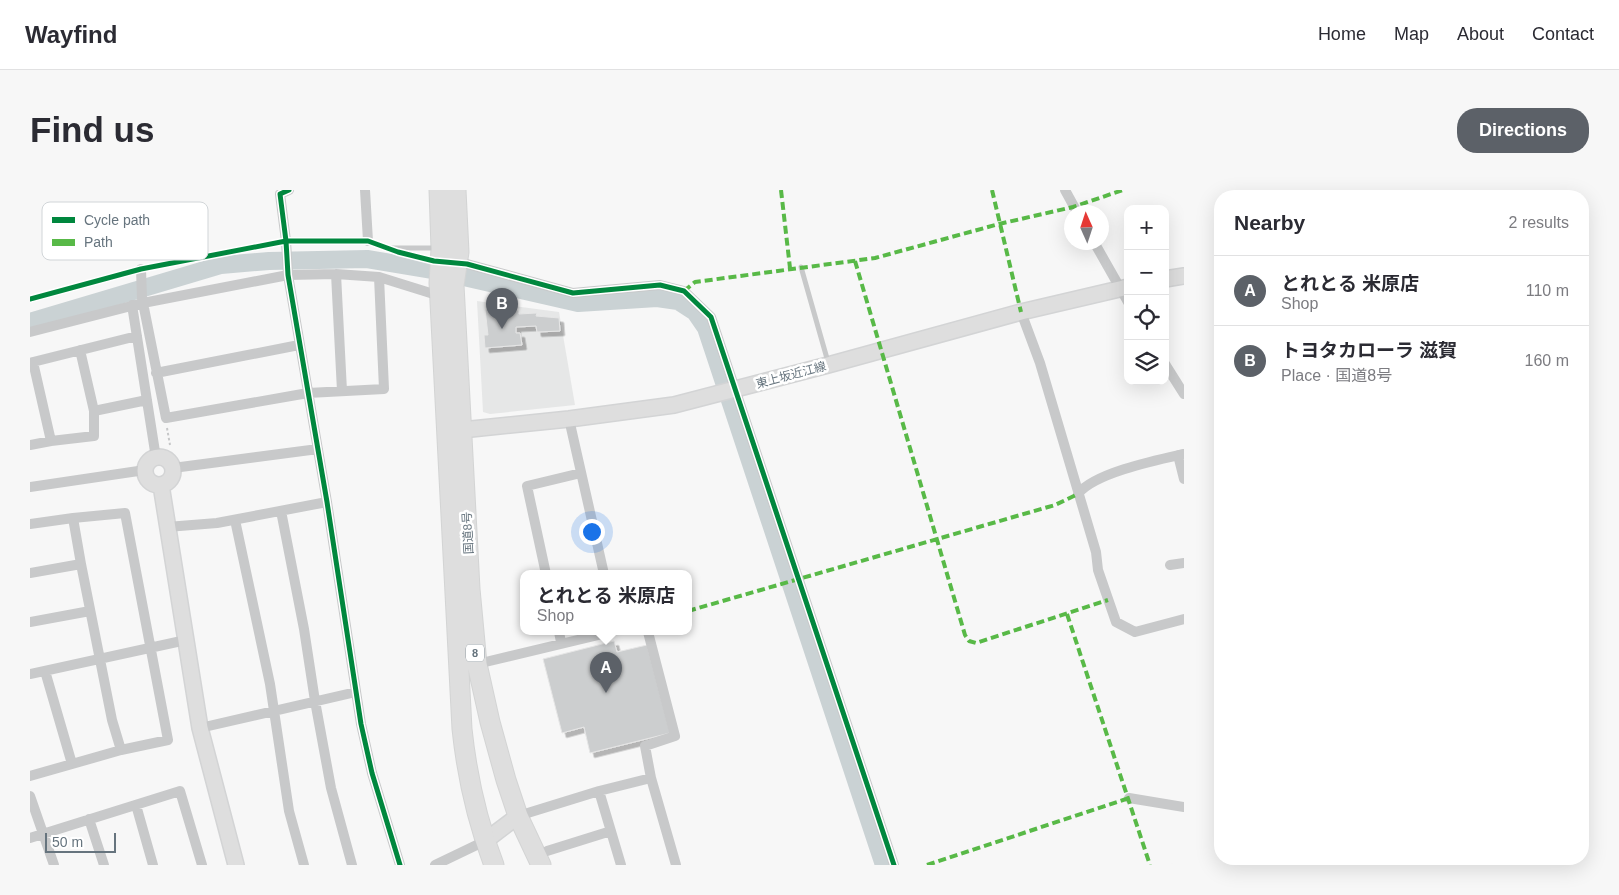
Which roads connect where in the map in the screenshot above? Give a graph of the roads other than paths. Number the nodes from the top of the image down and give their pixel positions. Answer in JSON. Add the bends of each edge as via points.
{"nodes":[{"id":1,"x":288,"y":190,"type":"edge"},
{"id":2,"x":365,"y":190,"type":"edge"},
{"id":3,"x":439,"y":190,"type":"edge"},
{"id":4,"x":456,"y":190,"type":"edge"},
{"id":5,"x":1065,"y":190,"type":"edge"},
{"id":6,"x":1073,"y":205,"type":"edge"},
{"id":7,"x":368,"y":241,"type":"dead end"},
{"id":8,"x":386,"y":248,"type":"dead end"},
{"id":9,"x":1099,"y":250,"type":"edge"},
{"id":10,"x":450,"y":253,"type":"junction"},
{"id":11,"x":801,"y":267,"type":"dead end"},
{"id":12,"x":141,"y":270,"type":"dead end"},
{"id":13,"x":288,"y":273,"type":"junction"},
{"id":14,"x":336,"y":274,"type":"junction"},
{"id":15,"x":1184,"y":276,"type":"edge"},
{"id":16,"x":379,"y":277,"type":"junction"},
{"id":17,"x":1169,"y":278,"type":"edge"},
{"id":18,"x":444,"y":288,"type":"junction"},
{"id":19,"x":1124,"y":288,"type":"edge"},
{"id":20,"x":142,"y":300,"type":"junction"},
{"id":21,"x":132,"y":305,"type":"junction"},
{"id":22,"x":1021,"y":312,"type":"junction"},
{"id":23,"x":30,"y":332,"type":"edge"},
{"id":24,"x":137,"y":336,"type":"junction"},
{"id":25,"x":299,"y":345,"type":"junction"},
{"id":26,"x":80,"y":350,"type":"junction"},
{"id":27,"x":31,"y":362,"type":"edge"},
{"id":28,"x":828,"y":365,"type":"junction"},
{"id":29,"x":1169,"y":370,"type":"edge"},
{"id":30,"x":156,"y":373,"type":"junction"},
{"id":31,"x":342,"y":391,"type":"junction"},
{"id":32,"x":730,"y":391,"type":"junction"},
{"id":33,"x":308,"y":393,"type":"junction"},
{"id":34,"x":1184,"y":394,"type":"edge"},
{"id":35,"x":147,"y":400,"type":"junction"},
{"id":36,"x":94,"y":411,"type":"junction"},
{"id":37,"x":569,"y":419,"type":"junction"},
{"id":38,"x":455,"y":430,"type":"junction"},
{"id":39,"x":51,"y":441,"type":"junction"},
{"id":40,"x":30,"y":445,"type":"edge"},
{"id":41,"x":318,"y":450,"type":"junction"},
{"id":42,"x":1181,"y":455,"type":"edge"},
{"id":43,"x":156,"y":458,"type":"junction"},
{"id":44,"x":173,"y":468,"type":"junction"},
{"id":45,"x":145,"y":470,"type":"junction"},
{"id":46,"x":582,"y":472,"type":"junction"},
{"id":47,"x":1184,"y":479,"type":"edge"},
{"id":48,"x":161,"y":485,"type":"junction"},
{"id":49,"x":30,"y":487,"type":"edge"},
{"id":50,"x":1078,"y":494,"type":"junction"},
{"id":51,"x":327,"y":502,"type":"junction"},
{"id":52,"x":281,"y":511,"type":"junction"},
{"id":53,"x":73,"y":518,"type":"junction"},
{"id":54,"x":235,"y":520,"type":"junction"},
{"id":55,"x":30,"y":524,"type":"edge"},
{"id":56,"x":167,"y":527,"type":"junction"},
{"id":57,"x":1184,"y":563,"type":"edge"},
{"id":58,"x":81,"y":564,"type":"junction"},
{"id":59,"x":1170,"y":565,"type":"dead end"},
{"id":60,"x":545,"y":570,"type":"edge"},
{"id":61,"x":603,"y":570,"type":"edge"},
{"id":62,"x":30,"y":572,"type":"edge"},
{"id":63,"x":90,"y":610,"type":"junction"},
{"id":64,"x":1184,"y":619,"type":"edge"},
{"id":65,"x":30,"y":622,"type":"edge"},
{"id":66,"x":560,"y":635,"type":"edge"},
{"id":67,"x":596,"y":635,"type":"edge"},
{"id":68,"x":649,"y":635,"type":"edge"},
{"id":69,"x":186,"y":640,"type":"junction"},
{"id":70,"x":561,"y":642,"type":"junction"},
{"id":71,"x":150,"y":648,"type":"junction"},
{"id":72,"x":99,"y":658,"type":"junction"},
{"id":73,"x":477,"y":664,"type":"junction"},
{"id":74,"x":45,"y":671,"type":"junction"},
{"id":75,"x":30,"y":674,"type":"edge"},
{"id":76,"x":356,"y":692,"type":"junction"},
{"id":77,"x":315,"y":700,"type":"junction"},
{"id":78,"x":273,"y":710,"type":"junction"},
{"id":79,"x":200,"y":728,"type":"junction"},
{"id":80,"x":121,"y":750,"type":"junction"},
{"id":81,"x":72,"y":764,"type":"junction"},
{"id":82,"x":30,"y":776,"type":"edge"},
{"id":83,"x":651,"y":778,"type":"junction"},
{"id":84,"x":599,"y":792,"type":"junction"},
{"id":85,"x":30,"y":796,"type":"edge"},
{"id":86,"x":1129,"y":798,"type":"dead end"},
{"id":87,"x":136,"y":805,"type":"junction"},
{"id":88,"x":1184,"y":807,"type":"edge"},
{"id":89,"x":518,"y":816,"type":"junction"},
{"id":90,"x":89,"y":819,"type":"junction"},
{"id":91,"x":611,"y":831,"type":"junction"},
{"id":92,"x":44,"y":834,"type":"junction"},
{"id":93,"x":30,"y":838,"type":"edge"},
{"id":94,"x":484,"y":841,"type":"junction"},
{"id":95,"x":544,"y":858,"type":"edge"},
{"id":96,"x":54,"y":865,"type":"edge"},
{"id":97,"x":104,"y":865,"type":"edge"},
{"id":98,"x":153,"y":865,"type":"edge"},
{"id":99,"x":202,"y":865,"type":"edge"},
{"id":100,"x":236,"y":865,"type":"edge"},
{"id":101,"x":304,"y":865,"type":"edge"},
{"id":102,"x":352,"y":865,"type":"edge"},
{"id":103,"x":400,"y":865,"type":"edge"},
{"id":104,"x":436,"y":865,"type":"edge"},
{"id":105,"x":494,"y":865,"type":"edge"},
{"id":106,"x":621,"y":865,"type":"edge"},
{"id":107,"x":676,"y":865,"type":"edge"},
{"id":108,"x":894,"y":865,"type":"edge"}],
"edges":[{"from":1,"to":13,"type":"street","via":[[280,194]]},
{"from":2,"to":7,"type":"street"},
{"from":3,"to":10,"type":"highway","name":"国道8号","number":"8"},
{"from":4,"to":10,"type":"highway","name":"国道8号","number":"8"},
{"from":5,"to":6,"type":"street"},
{"from":8,"to":10,"type":"lane"},
{"from":9,"to":19,"type":"street"},
{"from":10,"to":18,"type":"highway","name":"国道8号","number":"8"},
{"from":10,"to":32,"type":"street","via":[[573,293],[660,285],[684,291],[711,317]]},
{"from":11,"to":28,"type":"lane"},
{"from":12,"to":20,"type":"street"},
{"from":13,"to":14,"type":"street"},
{"from":13,"to":20,"type":"street"},
{"from":13,"to":25,"type":"street"},
{"from":14,"to":16,"type":"street"},
{"from":14,"to":31,"type":"street"},
{"from":15,"to":17,"type":"main road"},
{"from":16,"to":18,"type":"street"},
{"from":16,"to":31,"type":"street","via":[[384,389]]},
{"from":18,"to":38,"type":"highway","name":"国道8号","number":"8"},
{"from":19,"to":22,"type":"main road","name":"東上坂近江線"},
{"from":20,"to":21,"type":"street"},
{"from":20,"to":30,"type":"street"},
{"from":21,"to":23,"type":"street"},
{"from":21,"to":24,"type":"street"},
{"from":22,"to":28,"type":"main road","name":"東上坂近江線"},
{"from":22,"to":50,"type":"street","via":[[1040,363]]},
{"from":24,"to":26,"type":"street"},
{"from":24,"to":35,"type":"street"},
{"from":25,"to":30,"type":"street"},
{"from":25,"to":33,"type":"street"},
{"from":26,"to":27,"type":"street"},
{"from":26,"to":36,"type":"street"},
{"from":27,"to":39,"type":"street"},
{"from":28,"to":32,"type":"main road","name":"東上坂近江線"},
{"from":29,"to":34,"type":"street"},
{"from":30,"to":33,"type":"street","via":[[166,418]]},
{"from":31,"to":33,"type":"street"},
{"from":32,"to":37,"type":"main road","name":"東上坂近江線","via":[[674,404]]},
{"from":32,"to":108,"type":"street"},
{"from":33,"to":41,"type":"street"},
{"from":35,"to":36,"type":"street"},
{"from":35,"to":43,"type":"street"},
{"from":36,"to":39,"type":"street","via":[[94,436]]},
{"from":37,"to":38,"type":"main road","name":"東上坂近江線"},
{"from":37,"to":46,"type":"street"},
{"from":38,"to":73,"type":"highway","name":"国道8号","number":"8"},
{"from":38,"to":94,"type":"highway","name":"国道8号","number":"8","via":[[462,729],[470,784]]},
{"from":39,"to":40,"type":"street"},
{"from":41,"to":44,"type":"street"},
{"from":41,"to":51,"type":"street"},
{"from":42,"to":47,"type":"street"},
{"from":42,"to":50,"type":"street","via":[[1129,467],[1083,487]]},
{"from":43,"to":44,"type":"main road","via":[[165,458]]},
{"from":43,"to":45,"type":"main road","via":[[148,462]]},
{"from":44,"to":48,"type":"main road","via":[[172,477]]},
{"from":45,"to":48,"type":"main road","via":[[150,481]]},
{"from":45,"to":49,"type":"street"},
{"from":46,"to":60,"type":"street","via":[[527,486]]},
{"from":46,"to":61,"type":"street"},
{"from":48,"to":56,"type":"main road"},
{"from":50,"to":64,"type":"street","via":[[1116,622],[1135,632]]},
{"from":51,"to":52,"type":"street"},
{"from":51,"to":76,"type":"street"},
{"from":52,"to":54,"type":"street"},
{"from":52,"to":77,"type":"street"},
{"from":53,"to":55,"type":"street"},
{"from":53,"to":58,"type":"street"},
{"from":53,"to":71,"type":"street","via":[[125,513]]},
{"from":54,"to":56,"type":"street"},
{"from":54,"to":78,"type":"street"},
{"from":56,"to":69,"type":"main road"},
{"from":57,"to":59,"type":"street"},
{"from":58,"to":62,"type":"street"},
{"from":58,"to":63,"type":"street"},
{"from":63,"to":65,"type":"street"},
{"from":63,"to":72,"type":"street"},
{"from":66,"to":70,"type":"street"},
{"from":67,"to":70,"type":"street"},
{"from":68,"to":83,"type":"street","via":[[675,736],[645,746]]},
{"from":69,"to":71,"type":"street"},
{"from":69,"to":79,"type":"main road"},
{"from":70,"to":73,"type":"street"},
{"from":71,"to":72,"type":"street"},
{"from":71,"to":80,"type":"street","via":[[168,740]]},
{"from":72,"to":74,"type":"street"},
{"from":72,"to":80,"type":"street"},
{"from":73,"to":89,"type":"highway","name":"国道8号","number":"8","via":[[490,722]]},
{"from":74,"to":75,"type":"street"},
{"from":74,"to":81,"type":"street"},
{"from":76,"to":77,"type":"street"},
{"from":76,"to":103,"type":"street","via":[[372,773]]},
{"from":77,"to":78,"type":"street"},
{"from":77,"to":102,"type":"street","via":[[331,788]]},
{"from":78,"to":79,"type":"street"},
{"from":78,"to":101,"type":"street","via":[[288,811]]},
{"from":79,"to":100,"type":"main road"},
{"from":80,"to":81,"type":"street"},
{"from":81,"to":82,"type":"street"},
{"from":83,"to":84,"type":"street"},
{"from":83,"to":107,"type":"street"},
{"from":84,"to":89,"type":"street"},
{"from":84,"to":91,"type":"street"},
{"from":85,"to":92,"type":"street"},
{"from":86,"to":88,"type":"street"},
{"from":87,"to":90,"type":"street"},
{"from":87,"to":98,"type":"street"},
{"from":87,"to":99,"type":"street","via":[[180,791]]},
{"from":89,"to":94,"type":"main road"},
{"from":89,"to":95,"type":"highway","name":"国道8号","number":"8"},
{"from":90,"to":92,"type":"street"},
{"from":90,"to":97,"type":"street"},
{"from":91,"to":95,"type":"street"},
{"from":91,"to":106,"type":"street"},
{"from":92,"to":93,"type":"street"},
{"from":92,"to":96,"type":"street"},
{"from":94,"to":104,"type":"street"},
{"from":94,"to":105,"type":"highway","name":"国道8号","number":"8"}]}
